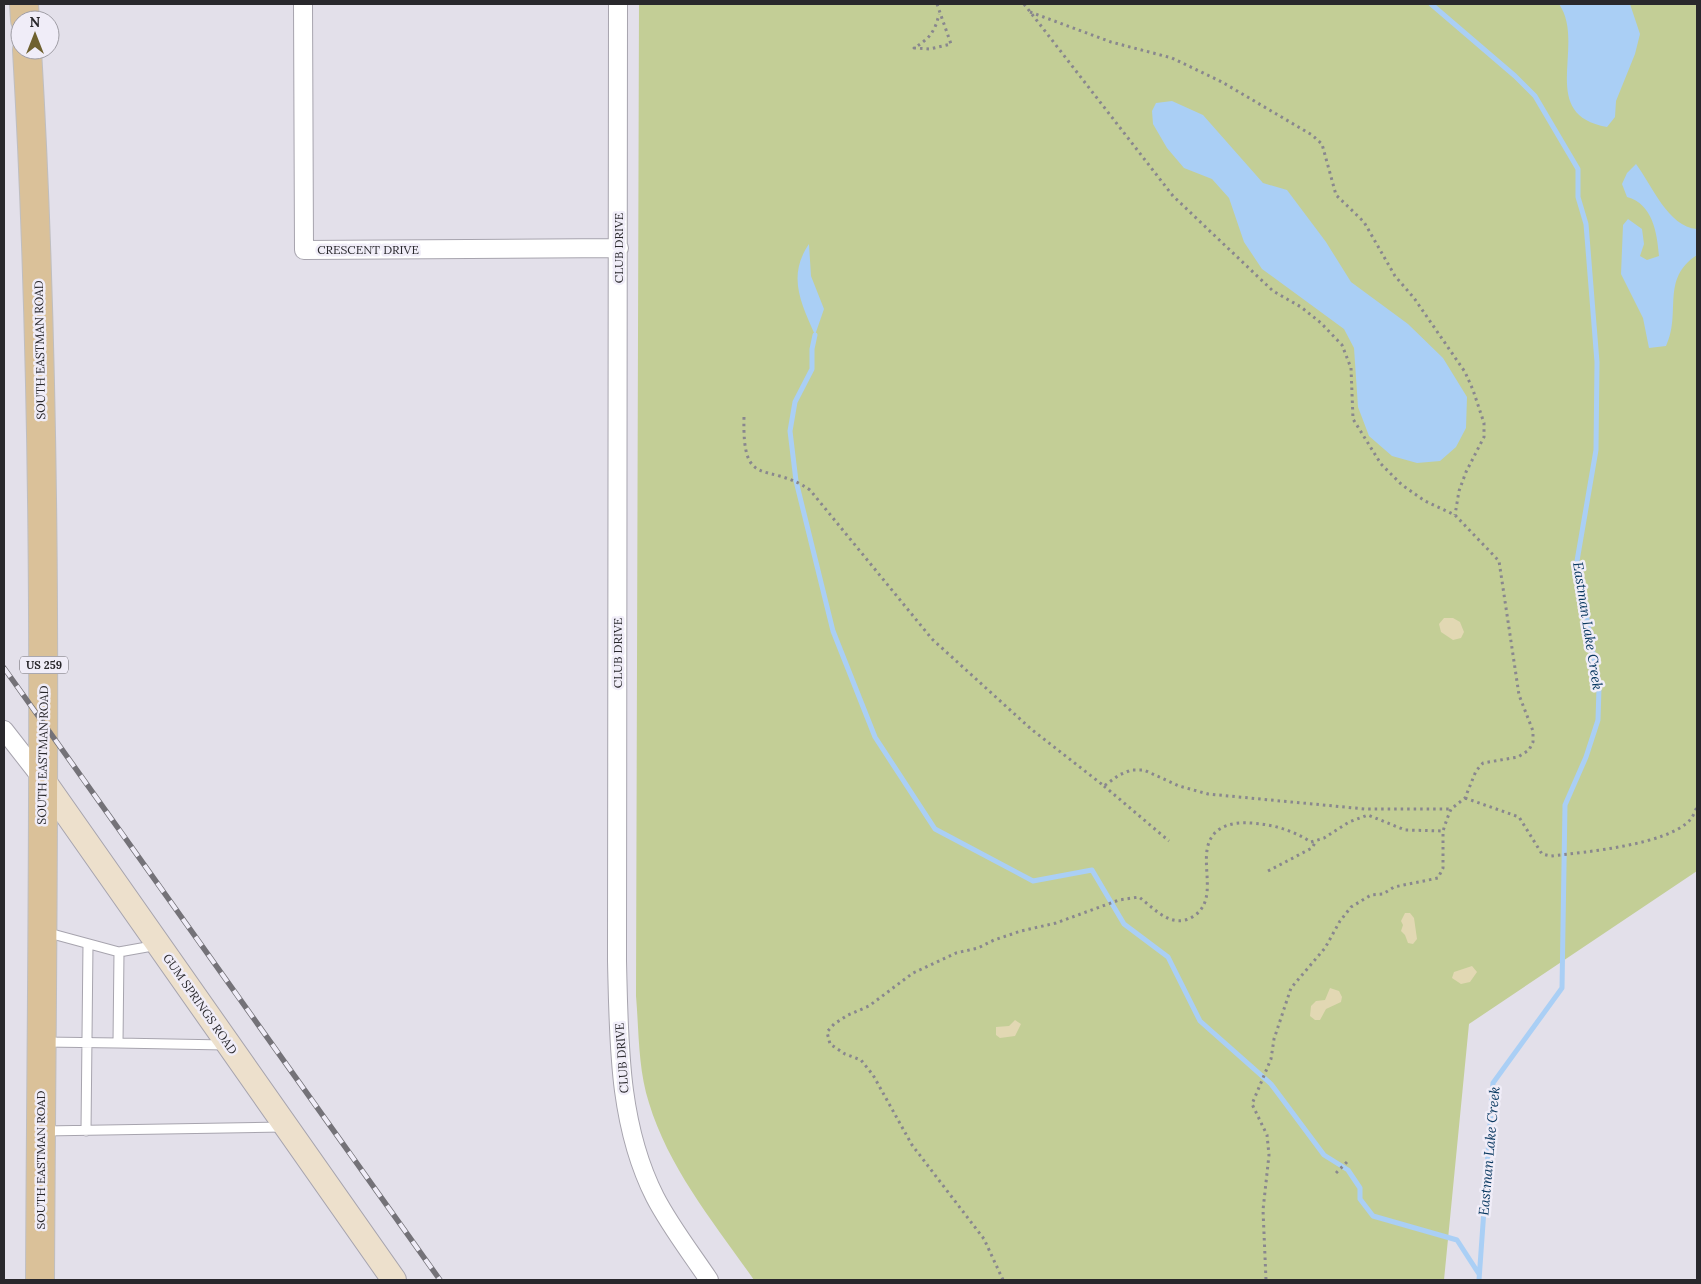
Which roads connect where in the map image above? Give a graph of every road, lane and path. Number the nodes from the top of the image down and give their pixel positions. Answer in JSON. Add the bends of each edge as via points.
{"nodes":[{"id":1,"x":303,"y":4,"type":"edge"},
{"id":2,"x":618,"y":4,"type":"edge"},
{"id":3,"x":937,"y":4,"type":"edge"},
{"id":4,"x":1024,"y":4,"type":"edge"},
{"id":5,"x":1029,"y":12,"type":"junction"},
{"id":6,"x":939,"y":14,"type":"junction"},
{"id":7,"x":27,"y":60,"type":"edge"},
{"id":8,"x":619,"y":248,"type":"junction"},
{"id":9,"x":744,"y":416,"type":"dead end"},
{"id":10,"x":1455,"y":515,"type":"junction"},
{"id":11,"x":4,"y":730,"type":"edge"},
{"id":12,"x":43,"y":780,"type":"junction"},
{"id":13,"x":1104,"y":786,"type":"junction"},
{"id":14,"x":1465,"y":798,"type":"junction"},
{"id":15,"x":1697,"y":807,"type":"edge"},
{"id":16,"x":1451,"y":809,"type":"junction"},
{"id":17,"x":1443,"y":832,"type":"junction"},
{"id":18,"x":1316,"y":840,"type":"junction"},
{"id":19,"x":1169,"y":841,"type":"dead end"},
{"id":20,"x":1268,"y":871,"type":"dead end"},
{"id":21,"x":42,"y":931,"type":"junction"},
{"id":22,"x":88,"y":944,"type":"junction"},
{"id":23,"x":159,"y":945,"type":"junction"},
{"id":24,"x":119,"y":952,"type":"junction"},
{"id":25,"x":42,"y":1042,"type":"junction"},
{"id":26,"x":88,"y":1043,"type":"junction"},
{"id":27,"x":118,"y":1044,"type":"junction"},
{"id":28,"x":228,"y":1044,"type":"junction"},
{"id":29,"x":287,"y":1127,"type":"junction"},
{"id":30,"x":41,"y":1131,"type":"junction"},
{"id":31,"x":86,"y":1131,"type":"junction"},
{"id":32,"x":1348,"y":1161,"type":"dead end"},
{"id":33,"x":1336,"y":1173,"type":"dead end"},
{"id":34,"x":40,"y":1280,"type":"edge"},
{"id":35,"x":394,"y":1280,"type":"edge"},
{"id":36,"x":709,"y":1280,"type":"edge"},
{"id":37,"x":1003,"y":1280,"type":"edge"},
{"id":38,"x":1266,"y":1280,"type":"edge"}],
"edges":[{"from":1,"to":8,"type":"street","name":"CRESCENT DRIVE","via":[[304,250]]},
{"from":2,"to":8,"type":"street","name":"CLUB DRIVE"},
{"from":3,"to":6,"type":"path"},
{"from":4,"to":5,"type":"path"},
{"from":5,"to":10,"type":"path","via":[[1173,196],[1273,291],[1321,322],[1342,345],[1351,368],[1353,420],[1381,464],[1425,502]]},
{"from":5,"to":10,"type":"path","via":[[1111,42],[1172,58],[1222,82],[1322,144],[1336,195],[1364,222],[1395,276],[1465,372],[1473,390],[1484,423],[1484,437],[1466,472]]},
{"from":6,"to":6,"type":"path","via":[[951,44],[930,49],[914,48],[926,41],[936,29]]},
{"from":7,"to":12,"type":"main road","name":"SOUTH EASTMAN ROAD","number":"US 259","via":[[41,390]]},
{"from":8,"to":36,"type":"street","name":"CLUB DRIVE","via":[[617,962],[622,1084],[640,1162],[655,1197]]},
{"from":9,"to":13,"type":"path","via":[[746,451],[751,465],[759,472],[796,481],[810,490],[932,639],[1031,729]]},
{"from":10,"to":14,"type":"path","via":[[1499,561],[1519,695],[1533,731],[1529,750],[1518,757],[1483,763],[1476,771]]},
{"from":11,"to":12,"type":"street","name":"GUM SPRINGS ROAD"},
{"from":12,"to":21,"type":"main road","name":"SOUTH EASTMAN ROAD","number":"US 259"},
{"from":12,"to":23,"type":"street","name":"GUM SPRINGS ROAD"},
{"from":13,"to":16,"type":"path","via":[[1131,770],[1144,770],[1179,786],[1208,794],[1365,809]]},
{"from":13,"to":19,"type":"path"},
{"from":14,"to":15,"type":"path","via":[[1519,816],[1542,854],[1553,856],[1610,849],[1676,831],[1691,820]]},
{"from":14,"to":16,"type":"path"},
{"from":16,"to":17,"type":"path"},
{"from":17,"to":18,"type":"path","via":[[1405,830],[1368,815]]},
{"from":17,"to":38,"type":"path","via":[[1443,868],[1438,878],[1394,887],[1351,907],[1326,948],[1291,988],[1274,1039],[1271,1059],[1252,1104],[1267,1135],[1269,1154],[1263,1210]]},
{"from":18,"to":20,"type":"path","via":[[1312,848]]},
{"from":18,"to":37,"type":"path","via":[[1312,842],[1296,832],[1264,824],[1238,822],[1221,828],[1210,840],[1207,898],[1201,911],[1186,921],[1172,921],[1138,897],[1119,900],[956,953],[913,973],[870,1006],[848,1015],[827,1032],[830,1044],[861,1060],[873,1075],[912,1145],[984,1239]]},
{"from":21,"to":22,"type":"lane"},
{"from":21,"to":25,"type":"main road","name":"SOUTH EASTMAN ROAD","number":"US 259"},
{"from":22,"to":24,"type":"lane"},
{"from":22,"to":26,"type":"lane"},
{"from":23,"to":24,"type":"lane"},
{"from":23,"to":28,"type":"street","name":"GUM SPRINGS ROAD"},
{"from":24,"to":27,"type":"lane"},
{"from":25,"to":26,"type":"lane"},
{"from":25,"to":30,"type":"main road","name":"SOUTH EASTMAN ROAD","number":"US 259"},
{"from":26,"to":27,"type":"lane"},
{"from":26,"to":31,"type":"lane"},
{"from":27,"to":28,"type":"lane"},
{"from":28,"to":29,"type":"street","name":"GUM SPRINGS ROAD"},
{"from":29,"to":31,"type":"lane"},
{"from":29,"to":35,"type":"street","name":"GUM SPRINGS ROAD"},
{"from":30,"to":31,"type":"lane"},
{"from":30,"to":34,"type":"main road","name":"SOUTH EASTMAN ROAD","number":"US 259"},
{"from":32,"to":33,"type":"path"}]}
